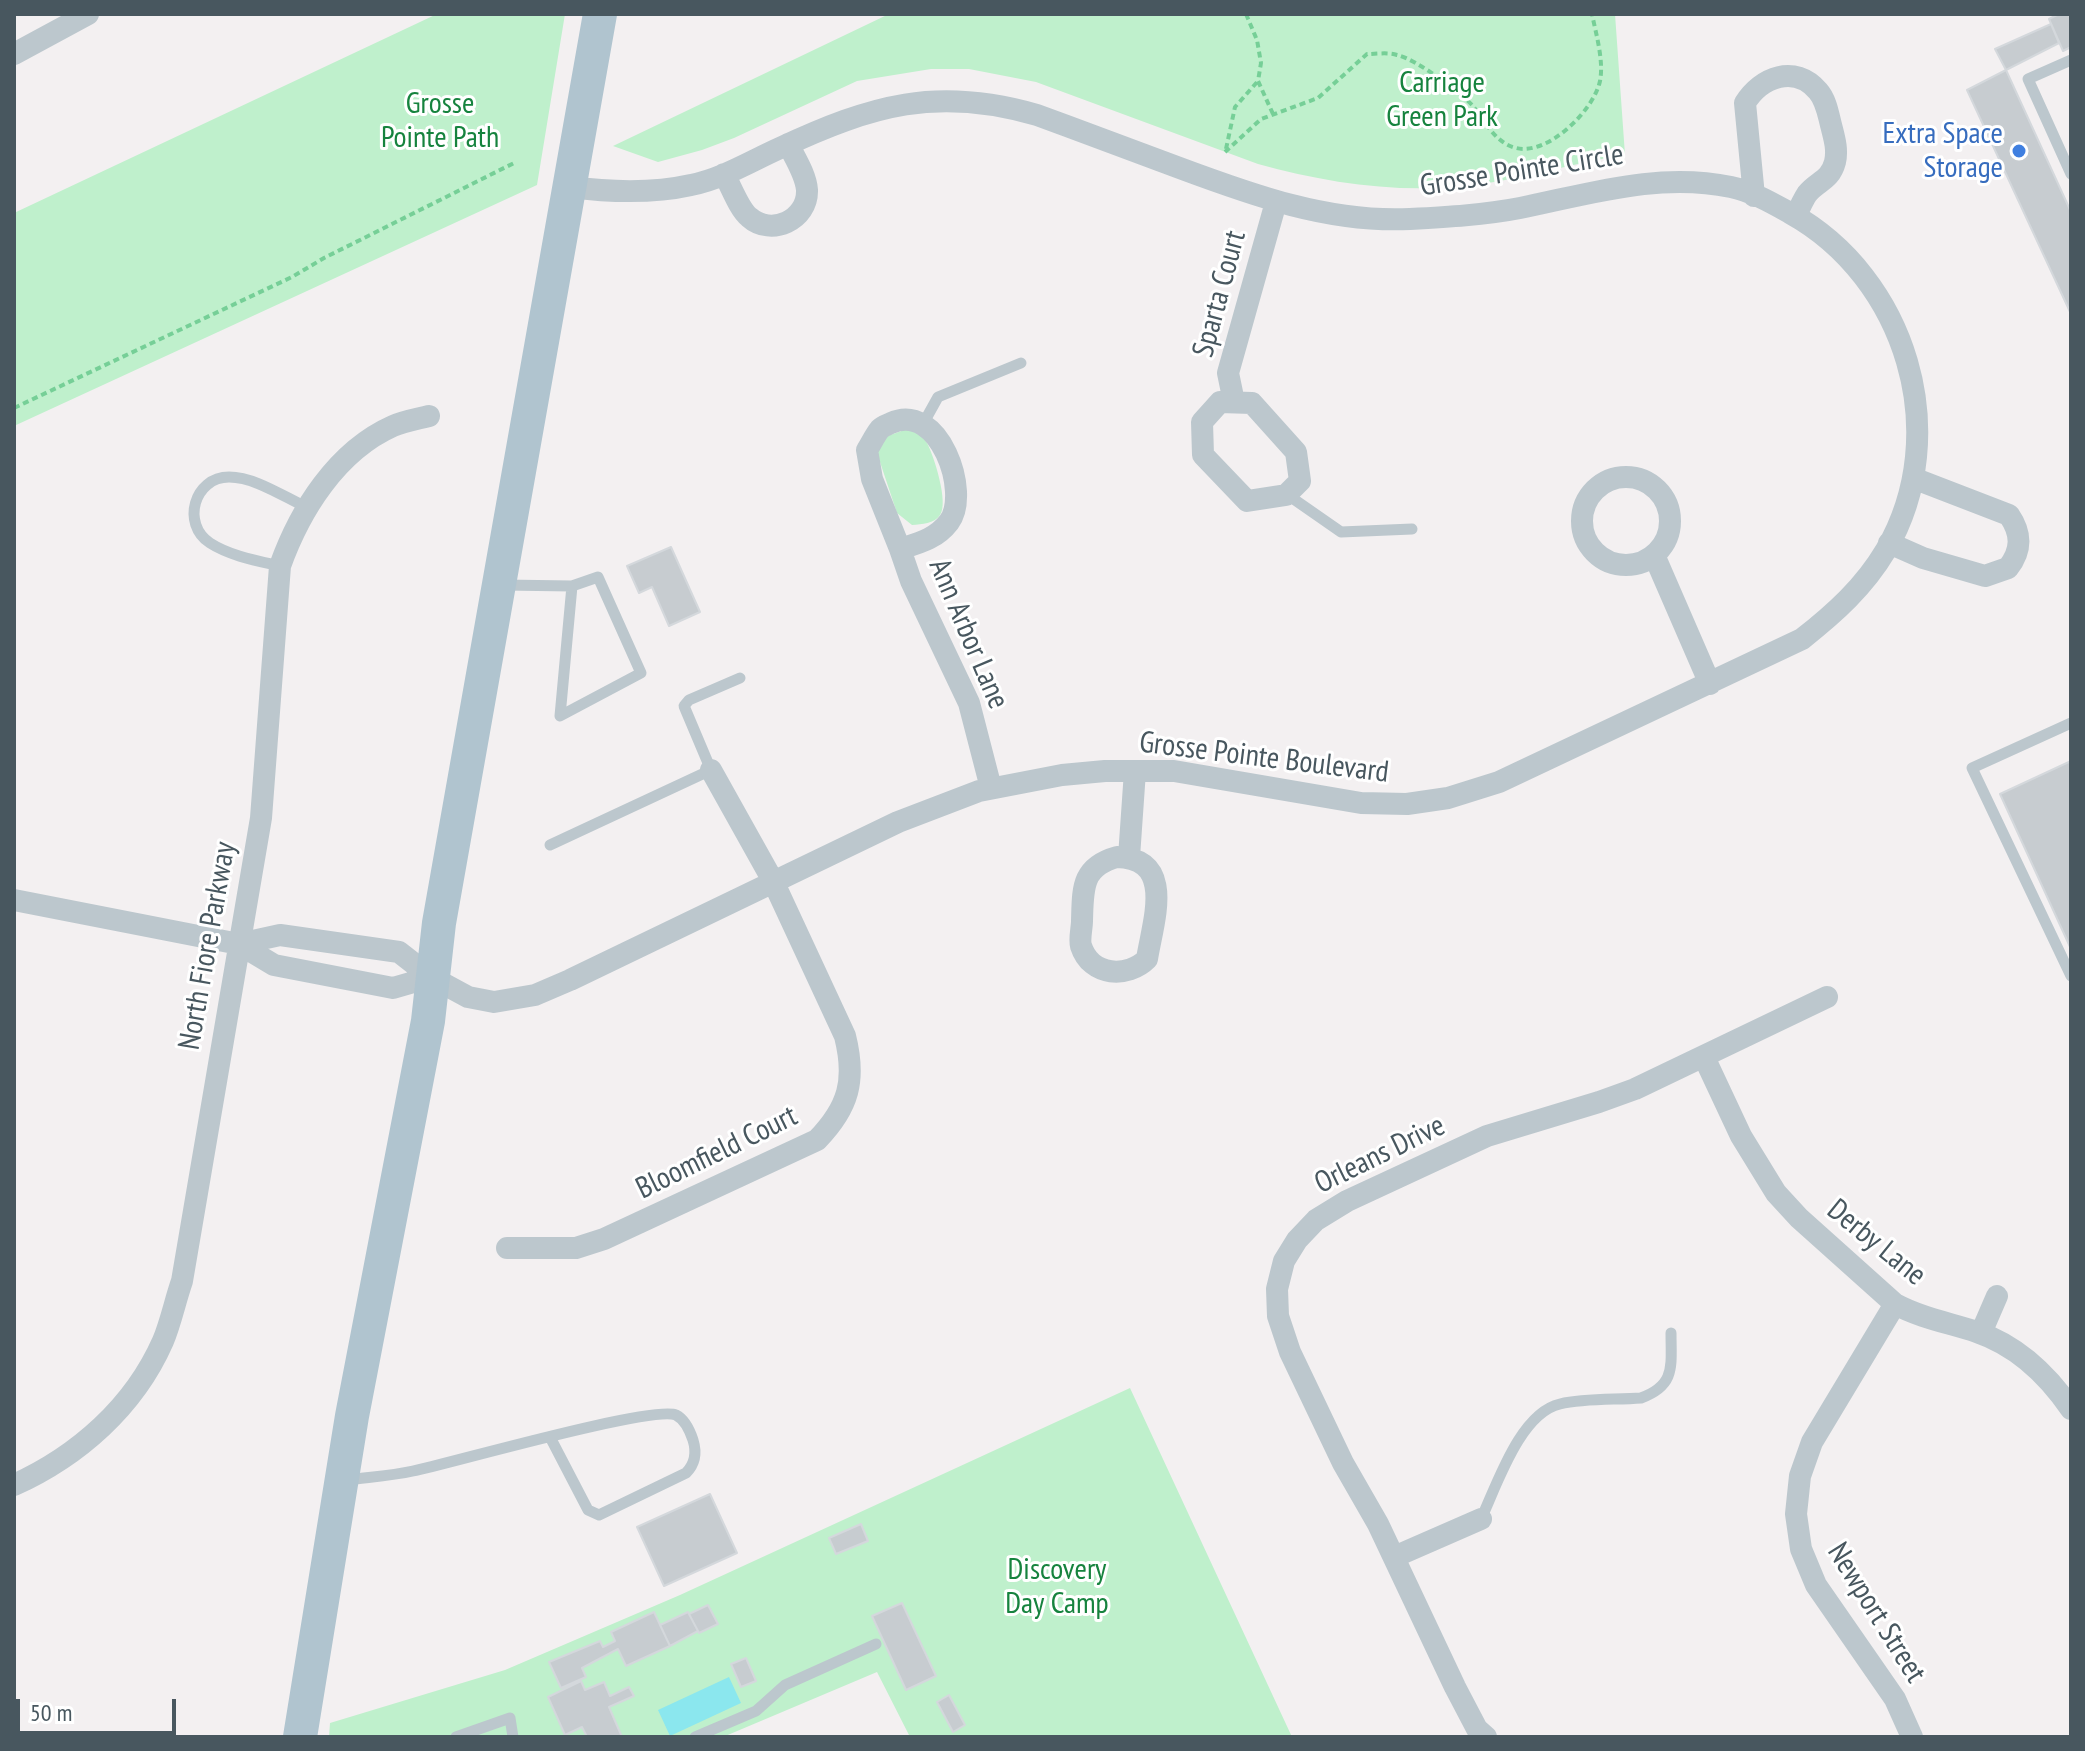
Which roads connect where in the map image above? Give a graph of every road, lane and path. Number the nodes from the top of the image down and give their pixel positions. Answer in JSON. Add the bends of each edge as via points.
{"nodes":[{"id":1,"x":88,"y":14,"type":"edge"},
{"id":2,"x":600,"y":14,"type":"edge"},
{"id":3,"x":1246,"y":14,"type":"edge"},
{"id":4,"x":1592,"y":14,"type":"edge"},
{"id":5,"x":14,"y":54,"type":"edge"},
{"id":6,"x":2071,"y":60,"type":"edge"},
{"id":7,"x":1258,"y":81,"type":"junction"},
{"id":8,"x":1273,"y":114,"type":"junction"},
{"id":9,"x":788,"y":144,"type":"junction"},
{"id":10,"x":514,"y":163,"type":"dead end"},
{"id":11,"x":724,"y":174,"type":"junction"},
{"id":12,"x":2071,"y":174,"type":"edge"},
{"id":13,"x":570,"y":187,"type":"junction"},
{"id":14,"x":1754,"y":196,"type":"junction"},
{"id":15,"x":1276,"y":202,"type":"junction"},
{"id":16,"x":1796,"y":216,"type":"junction"},
{"id":17,"x":1021,"y":363,"type":"dead end"},
{"id":18,"x":1234,"y":402,"type":"junction"},
{"id":19,"x":14,"y":408,"type":"edge"},
{"id":20,"x":429,"y":416,"type":"dead end"},
{"id":21,"x":923,"y":424,"type":"junction"},
{"id":22,"x":1913,"y":478,"type":"junction"},
{"id":23,"x":1289,"y":491,"type":"junction"},
{"id":24,"x":309,"y":508,"type":"junction"},
{"id":25,"x":1901,"y":515,"type":"joint"},
{"id":26,"x":1412,"y":529,"type":"dead end"},
{"id":27,"x":1889,"y":543,"type":"junction"},
{"id":28,"x":900,"y":549,"type":"junction"},
{"id":29,"x":1654,"y":555,"type":"junction"},
{"id":30,"x":280,"y":566,"type":"junction"},
{"id":31,"x":499,"y":585,"type":"junction"},
{"id":32,"x":572,"y":586,"type":"junction"},
{"id":33,"x":740,"y":678,"type":"dead end"},
{"id":34,"x":1710,"y":684,"type":"junction"},
{"id":35,"x":2071,"y":723,"type":"edge"},
{"id":36,"x":711,"y":770,"type":"junction"},
{"id":37,"x":1135,"y":771,"type":"junction"},
{"id":38,"x":991,"y":788,"type":"junction"},
{"id":39,"x":550,"y":845,"type":"dead end"},
{"id":40,"x":1129,"y":857,"type":"junction"},
{"id":41,"x":773,"y":881,"type":"junction"},
{"id":42,"x":14,"y":900,"type":"edge"},
{"id":43,"x":239,"y":944,"type":"junction"},
{"id":44,"x":2071,"y":976,"type":"edge"},
{"id":45,"x":431,"y":977,"type":"junction"},
{"id":46,"x":1827,"y":997,"type":"dead end"},
{"id":47,"x":1704,"y":1057,"type":"junction"},
{"id":48,"x":507,"y":1248,"type":"dead end"},
{"id":49,"x":1997,"y":1296,"type":"dead end"},
{"id":50,"x":1895,"y":1304,"type":"junction"},
{"id":51,"x":1671,"y":1333,"type":"dead end"},
{"id":52,"x":1981,"y":1333,"type":"junction"},
{"id":53,"x":2071,"y":1409,"type":"edge"},
{"id":54,"x":550,"y":1437,"type":"junction"},
{"id":55,"x":342,"y":1480,"type":"junction"},
{"id":56,"x":14,"y":1485,"type":"edge"},
{"id":57,"x":1481,"y":1519,"type":"joint"},
{"id":58,"x":1394,"y":1557,"type":"junction"},
{"id":59,"x":876,"y":1644,"type":"dead end"},
{"id":60,"x":300,"y":1737,"type":"edge"},
{"id":61,"x":456,"y":1737,"type":"edge"},
{"id":62,"x":513,"y":1737,"type":"edge"},
{"id":63,"x":695,"y":1737,"type":"edge"},
{"id":64,"x":1486,"y":1737,"type":"edge"},
{"id":65,"x":1912,"y":1737,"type":"edge"}],
"edges":[{"from":1,"to":5,"type":"street"},
{"from":2,"to":13,"type":"main road"},
{"from":3,"to":7,"type":"path","via":[[1257,40]]},
{"from":4,"to":8,"type":"path","via":[[1600,79],[1590,107],[1543,146],[1516,148],[1496,136],[1470,103],[1439,77],[1398,55],[1367,54],[1318,98]]},
{"from":6,"to":12,"type":"lane","via":[[2028,79]]},
{"from":7,"to":8,"type":"path"},
{"from":7,"to":8,"type":"path","via":[[1235,107],[1225,152]]},
{"from":9,"to":11,"type":"street","name":"Grosse Pointe Circle"},
{"from":9,"to":11,"type":"street","via":[[807,192],[800,213],[791,221],[769,226],[749,217]]},
{"from":9,"to":15,"type":"street","name":"Grosse Pointe Circle","via":[[872,110],[910,102],[975,101],[1037,115]]},
{"from":10,"to":19,"type":"path","via":[[292,277]]},
{"from":11,"to":13,"type":"street","name":"Grosse Pointe Circle","via":[[657,190]]},
{"from":13,"to":31,"type":"main road"},
{"from":14,"to":15,"type":"street","name":"Grosse Pointe Circle","via":[[1733,187],[1651,182],[1478,215],[1406,219],[1328,213]]},
{"from":14,"to":16,"type":"street","name":"Grosse Pointe Circle"},
{"from":14,"to":16,"type":"street","via":[[1745,103],[1764,82],[1791,76],[1804,80],[1824,100],[1836,160]]},
{"from":15,"to":18,"type":"street","name":"Sparta Court","via":[[1228,373]]},
{"from":16,"to":22,"type":"street","name":"Grosse Pointe Circle","via":[[1839,247],[1865,276],[1906,354],[1918,432]]},
{"from":17,"to":21,"type":"lane","via":[[938,397]]},
{"from":18,"to":23,"type":"street","name":"Sparta Court","via":[[1252,403],[1296,452],[1300,481]]},
{"from":18,"to":23,"type":"street","name":"Sparta Court","via":[[1220,402],[1202,422],[1203,455],[1247,501]]},
{"from":20,"to":24,"type":"street","name":"North Fiore Parkway","via":[[370,439],[330,476]]},
{"from":21,"to":28,"type":"street","name":"Ann Arbor Lane","via":[[946,456],[958,498],[950,521],[933,538]]},
{"from":21,"to":28,"type":"street","name":"Ann Arbor Lane","via":[[901,418],[881,427],[867,450],[872,479]]},
{"from":22,"to":25,"type":"street","name":"Grosse Pointe Circle"},
{"from":22,"to":27,"type":"street","via":[[2009,515],[2019,547],[2008,568],[1985,576]]},
{"from":23,"to":26,"type":"lane","via":[[1341,532]]},
{"from":24,"to":30,"type":"street","name":"North Fiore Parkway"},
{"from":24,"to":30,"type":"lane","via":[[244,478],[209,481],[200,491],[194,517],[210,543]]},
{"from":25,"to":27,"type":"street","name":"Grosse Pointe Boulevard"},
{"from":27,"to":34,"type":"street","name":"Grosse Pointe Boulevard","via":[[1843,606],[1802,639]]},
{"from":28,"to":38,"type":"street","name":"Ann Arbor Lane","via":[[969,703]]},
{"from":29,"to":29,"type":"street","via":[[1622,565],[1596,553],[1582,527],[1582,513],[1597,487],[1609,479],[1638,477],[1662,494],[1671,522]]},
{"from":29,"to":34,"type":"street"},
{"from":30,"to":43,"type":"street","name":"North Fiore Parkway","via":[[265,783]]},
{"from":31,"to":32,"type":"lane"},
{"from":31,"to":45,"type":"main road"},
{"from":32,"to":32,"type":"lane","via":[[598,577],[641,673],[560,716]]},
{"from":33,"to":36,"type":"lane","via":[[684,706]]},
{"from":34,"to":37,"type":"street","name":"Grosse Pointe Boulevard","via":[[1499,782],[1448,798],[1361,803],[1174,771]]},
{"from":35,"to":44,"type":"lane","via":[[1972,768]]},
{"from":36,"to":39,"type":"lane"},
{"from":36,"to":41,"type":"street","name":"Bloomfield Court"},
{"from":37,"to":38,"type":"street","name":"Grosse Pointe Boulevard","via":[[1062,775]]},
{"from":37,"to":40,"type":"street"},
{"from":38,"to":41,"type":"street","name":"Grosse Pointe Boulevard","via":[[898,822]]},
{"from":40,"to":40,"type":"street","via":[[1149,869],[1157,891],[1147,959],[1129,972],[1117,973],[1096,965],[1081,946],[1083,884],[1106,860]]},
{"from":41,"to":45,"type":"street","name":"Grosse Pointe Boulevard","via":[[535,995],[494,1002],[468,997]]},
{"from":41,"to":48,"type":"street","name":"Bloomfield Court","via":[[845,1036],[851,1059],[848,1094],[836,1121],[817,1140],[604,1239],[576,1248]]},
{"from":42,"to":43,"type":"street","name":"Grosse Pointe Boulevard"},
{"from":43,"to":45,"type":"street","name":"Grosse Pointe Boulevard","via":[[274,965],[393,988]]},
{"from":43,"to":45,"type":"street","name":"Grosse Pointe Boulevard","via":[[280,935],[399,952]]},
{"from":43,"to":56,"type":"street","name":"North Fiore Parkway","via":[[182,1281],[164,1338],[102,1428],[62,1460]]},
{"from":45,"to":55,"type":"main road","via":[[428,1021]]},
{"from":46,"to":47,"type":"street","name":"Orleans Drive"},
{"from":47,"to":50,"type":"street","name":"Derby Lane","via":[[1741,1136],[1776,1193]]},
{"from":47,"to":58,"type":"street","name":"Orleans Drive","via":[[1599,1102],[1487,1136],[1347,1201],[1316,1220],[1297,1240],[1284,1261],[1278,1316],[1336,1449]]},
{"from":49,"to":52,"type":"street"},
{"from":50,"to":52,"type":"street","name":"Derby Lane"},
{"from":50,"to":65,"type":"street","name":"Newport Street","via":[[1812,1442],[1800,1476],[1796,1514],[1801,1549],[1816,1585],[1895,1699]]},
{"from":51,"to":57,"type":"lane","via":[[1671,1369],[1652,1394],[1558,1404],[1539,1414],[1521,1435]]},
{"from":52,"to":53,"type":"street","name":"Derby Lane","via":[[2020,1352]]},
{"from":54,"to":54,"type":"lane","via":[[667,1414],[687,1426],[695,1458],[686,1473],[593,1515]]},
{"from":54,"to":55,"type":"lane","via":[[410,1472]]},
{"from":55,"to":60,"type":"main road"},
{"from":57,"to":58,"type":"street"},
{"from":58,"to":64,"type":"street","name":"Orleans Drive","via":[[1455,1687]]},
{"from":59,"to":63,"type":"lane","via":[[785,1685],[756,1711]]},
{"from":61,"to":62,"type":"lane","via":[[510,1718]]}]}
